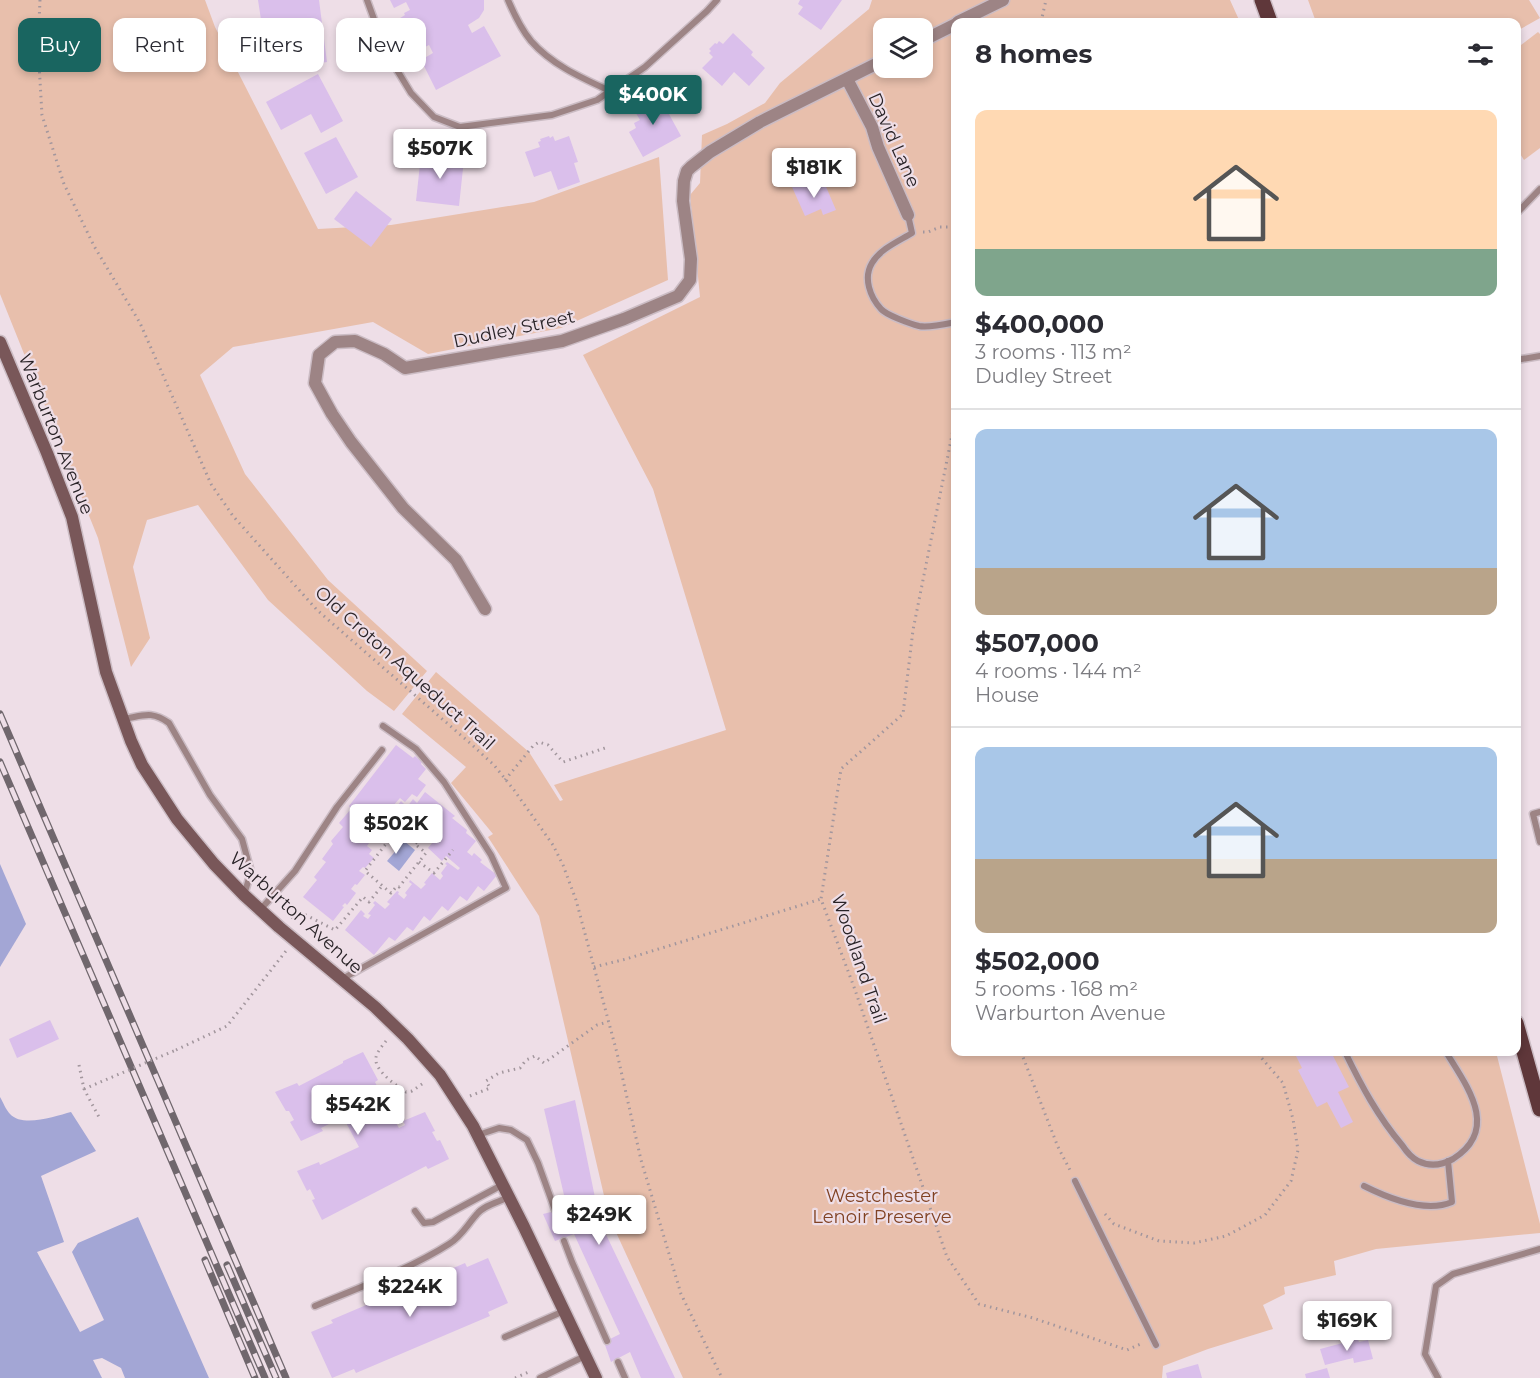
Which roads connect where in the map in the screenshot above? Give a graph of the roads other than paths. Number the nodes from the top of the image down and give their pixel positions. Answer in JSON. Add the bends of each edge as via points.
{"nodes":[{"id":1,"x":367,"y":0,"type":"edge"},
{"id":2,"x":508,"y":0,"type":"edge"},
{"id":3,"x":717,"y":0,"type":"edge"},
{"id":4,"x":1004,"y":0,"type":"edge"},
{"id":5,"x":1263,"y":0,"type":"edge"},
{"id":6,"x":967,"y":18,"type":"edge"},
{"id":7,"x":1269,"y":18,"type":"edge"},
{"id":8,"x":951,"y":26,"type":"edge"},
{"id":9,"x":933,"y":35,"type":"edge"},
{"id":10,"x":873,"y":66,"type":"edge"},
{"id":11,"x":847,"y":79,"type":"junction"},
{"id":12,"x":610,"y":91,"type":"junction"},
{"id":13,"x":1540,"y":189,"type":"edge"},
{"id":14,"x":1521,"y":209,"type":"edge"},
{"id":15,"x":908,"y":215,"type":"joint"},
{"id":16,"x":951,"y":323,"type":"edge"},
{"id":17,"x":0,"y":342,"type":"edge"},
{"id":18,"x":1540,"y":356,"type":"edge"},
{"id":19,"x":1521,"y":359,"type":"edge"},
{"id":20,"x":485,"y":609,"type":"dead end"},
{"id":21,"x":123,"y":719,"type":"junction"},
{"id":22,"x":383,"y":726,"type":"dead end"},
{"id":23,"x":382,"y":750,"type":"dead end"},
{"id":24,"x":1540,"y":812,"type":"edge"},
{"id":25,"x":1540,"y":842,"type":"edge"},
{"id":26,"x":244,"y":896,"type":"junction"},
{"id":27,"x":260,"y":910,"type":"junction"},
{"id":28,"x":341,"y":979,"type":"junction"},
{"id":29,"x":1521,"y":1041,"type":"edge"},
{"id":30,"x":1347,"y":1056,"type":"edge"},
{"id":31,"x":1449,"y":1056,"type":"edge"},
{"id":32,"x":1540,"y":1109,"type":"edge"},
{"id":33,"x":477,"y":1136,"type":"junction"},
{"id":34,"x":1448,"y":1161,"type":"junction"},
{"id":35,"x":1075,"y":1181,"type":"road end"},
{"id":36,"x":503,"y":1185,"type":"junction"},
{"id":37,"x":1364,"y":1186,"type":"dead end"},
{"id":38,"x":509,"y":1197,"type":"junction"},
{"id":39,"x":555,"y":1210,"type":"dead end"},
{"id":40,"x":415,"y":1211,"type":"dead end"},
{"id":41,"x":564,"y":1241,"type":"dead end"},
{"id":42,"x":1540,"y":1249,"type":"edge"},
{"id":43,"x":315,"y":1306,"type":"dead end"},
{"id":44,"x":564,"y":1311,"type":"junction"},
{"id":45,"x":505,"y":1337,"type":"dead end"},
{"id":46,"x":607,"y":1341,"type":"dead end"},
{"id":47,"x":1154,"y":1342,"type":"road end"},
{"id":48,"x":585,"y":1356,"type":"junction"},
{"id":49,"x":618,"y":1362,"type":"dead end"},
{"id":50,"x":540,"y":1378,"type":"edge"},
{"id":51,"x":596,"y":1378,"type":"edge"},
{"id":52,"x":625,"y":1378,"type":"edge"},
{"id":53,"x":1438,"y":1378,"type":"edge"}],
"edges":[{"from":1,"to":12,"type":"lane","via":[[386,52],[411,93],[434,117],[460,127],[552,115],[597,100]]},
{"from":2,"to":12,"type":"lane","via":[[531,41],[548,57]]},
{"from":3,"to":12,"type":"lane","via":[[645,67]]},
{"from":4,"to":6,"type":"street"},
{"from":5,"to":7,"type":"main road"},
{"from":8,"to":9,"type":"street"},
{"from":10,"to":11,"type":"street","name":"Dudley Street"},
{"from":11,"to":15,"type":"street","name":"David Lane","via":[[872,127]]},
{"from":11,"to":20,"type":"street","name":"Dudley Street","via":[[760,122],[687,171],[683,201],[690,280],[678,296],[562,341],[405,368],[356,342],[335,342],[319,355],[315,383],[332,414],[403,508],[456,560]]},
{"from":13,"to":14,"type":"lane"},
{"from":15,"to":16,"type":"lane","via":[[912,233],[872,262],[868,286],[882,311],[921,327]]},
{"from":17,"to":21,"type":"street","name":"Warburton Avenue","via":[[72,517],[106,672]]},
{"from":18,"to":19,"type":"lane"},
{"from":21,"to":26,"type":"street","name":"Warburton Avenue","via":[[142,765],[177,819]]},
{"from":21,"to":26,"type":"lane","via":[[153,714],[169,723],[210,795],[242,839],[251,872]]},
{"from":22,"to":28,"type":"lane","via":[[416,749],[444,782],[491,855],[506,888]]},
{"from":23,"to":27,"type":"lane","via":[[337,807],[296,871]]},
{"from":24,"to":25,"type":"lane","via":[[1533,814]]},
{"from":26,"to":27,"type":"street","name":"Warburton Avenue"},
{"from":27,"to":28,"type":"street","name":"Warburton Avenue"},
{"from":28,"to":33,"type":"street","name":"Warburton Avenue","via":[[375,1007],[440,1075]]},
{"from":29,"to":32,"type":"main road"},
{"from":30,"to":34,"type":"lane","via":[[1384,1123],[1408,1153],[1426,1164]]},
{"from":31,"to":34,"type":"lane","via":[[1467,1084],[1477,1116],[1471,1142]]},
{"from":33,"to":36,"type":"street","name":"Warburton Avenue"},
{"from":33,"to":39,"type":"lane","via":[[500,1128],[512,1130],[527,1140]]},
{"from":34,"to":37,"type":"lane","via":[[1452,1202],[1448,1204],[1414,1204]]},
{"from":35,"to":47,"type":"lane"},
{"from":36,"to":38,"type":"street","name":"Warburton Avenue"},
{"from":36,"to":40,"type":"lane","via":[[433,1222],[424,1223]]},
{"from":38,"to":43,"type":"lane","via":[[477,1213],[450,1244]]},
{"from":38,"to":44,"type":"street","name":"Warburton Avenue"},
{"from":41,"to":46,"type":"lane"},
{"from":42,"to":53,"type":"lane","via":[[1453,1274],[1436,1286],[1425,1354]]},
{"from":44,"to":45,"type":"lane"},
{"from":44,"to":48,"type":"street","name":"Warburton Avenue"},
{"from":48,"to":50,"type":"lane"},
{"from":48,"to":51,"type":"street","name":"Warburton Avenue"},
{"from":49,"to":52,"type":"lane"}]}
